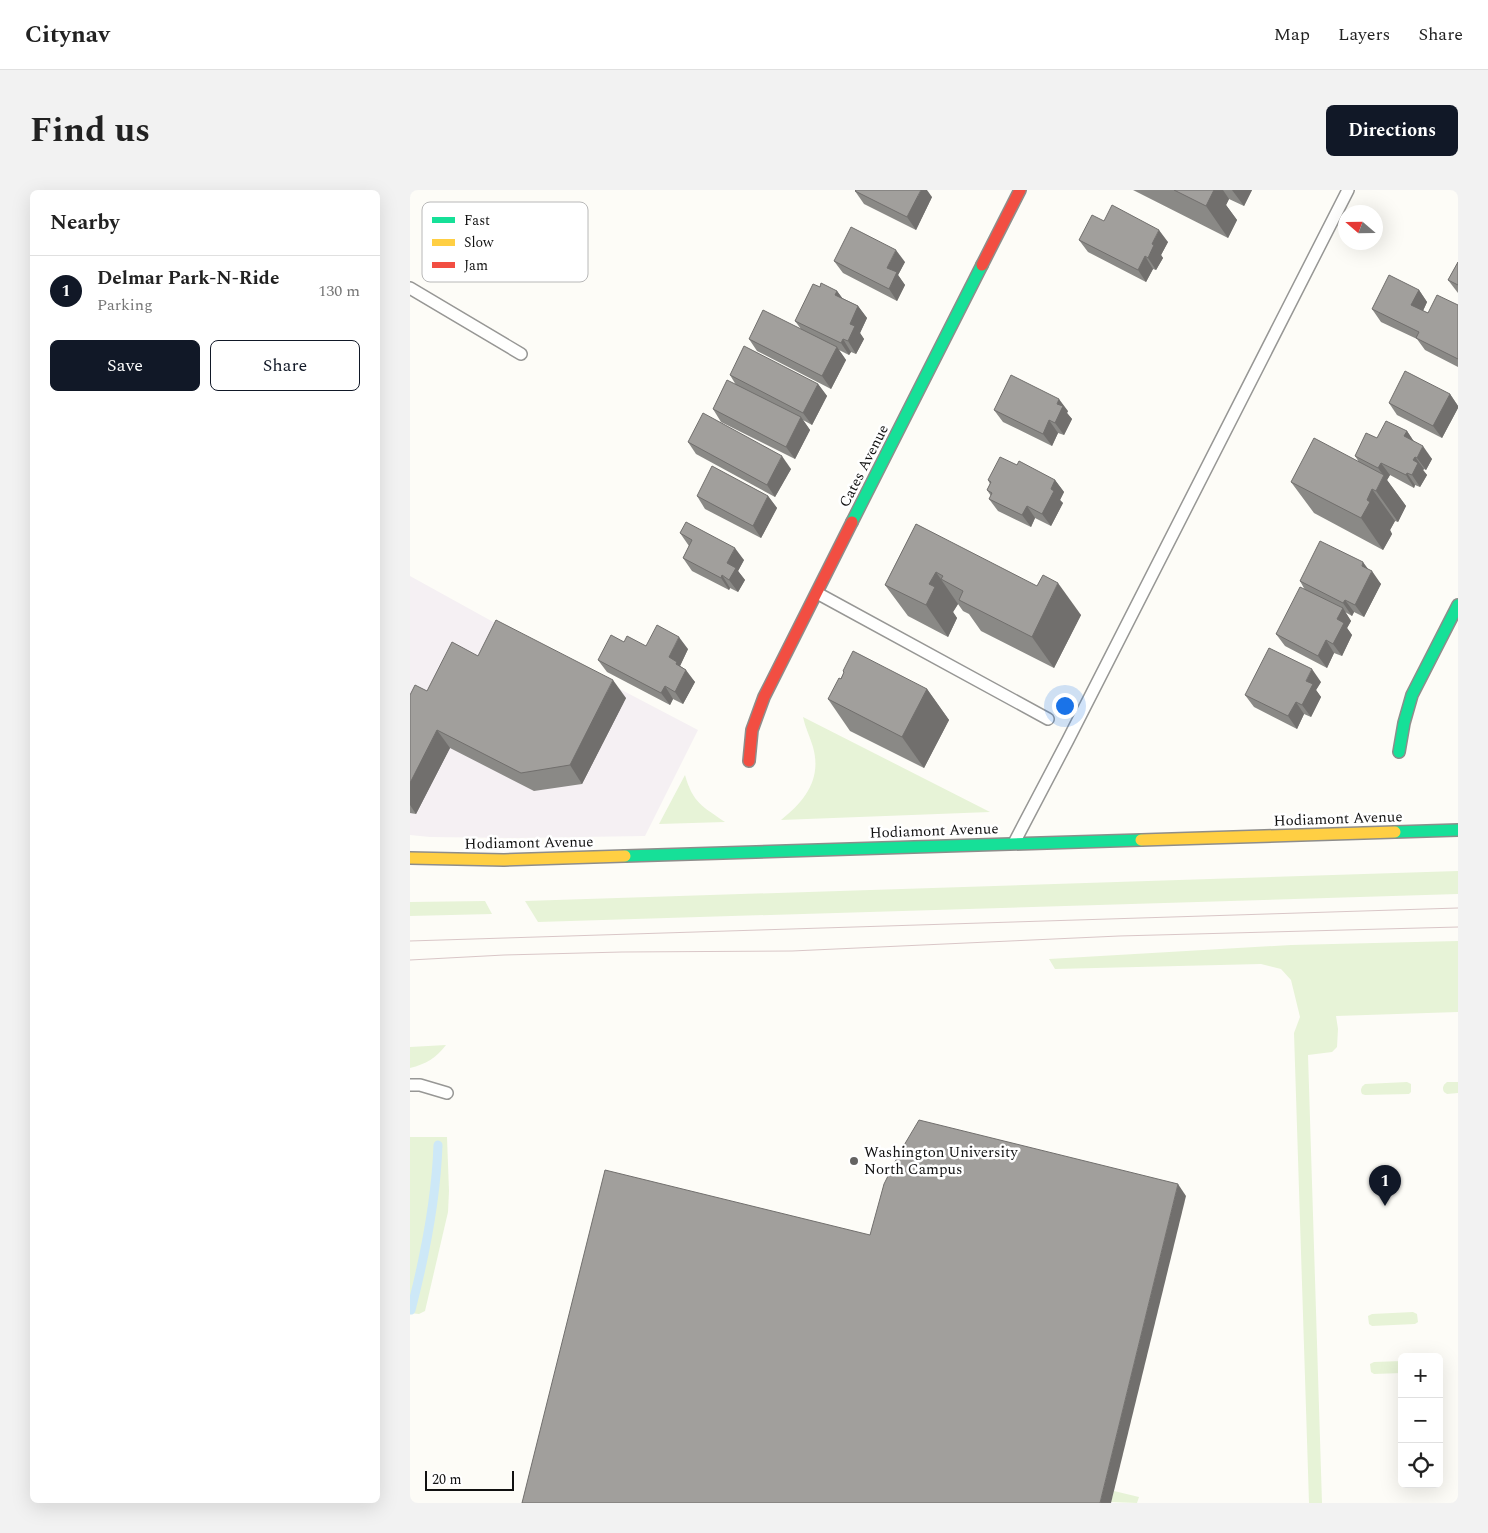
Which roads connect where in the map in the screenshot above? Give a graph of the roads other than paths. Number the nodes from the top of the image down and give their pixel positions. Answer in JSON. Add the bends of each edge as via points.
{"nodes":[{"id":1,"x":1020,"y":190,"type":"edge"},
{"id":2,"x":1348,"y":190,"type":"edge"},
{"id":3,"x":410,"y":288,"type":"edge"},
{"id":4,"x":520,"y":354,"type":"dead end"},
{"id":5,"x":816,"y":593,"type":"junction"},
{"id":6,"x":1458,"y":605,"type":"edge"},
{"id":7,"x":1048,"y":719,"type":"dead end"},
{"id":8,"x":1399,"y":752,"type":"dead end"},
{"id":9,"x":749,"y":761,"type":"dead end"},
{"id":10,"x":1458,"y":830,"type":"edge"},
{"id":11,"x":1013,"y":844,"type":"junction"},
{"id":12,"x":410,"y":858,"type":"edge"},
{"id":13,"x":410,"y":1085,"type":"edge"},
{"id":14,"x":447,"y":1093,"type":"dead end"}],
"edges":[{"from":1,"to":5,"type":"street","name":"Cates Avenue"},
{"from":2,"to":11,"type":"lane"},
{"from":3,"to":4,"type":"lane"},
{"from":5,"to":7,"type":"lane"},
{"from":5,"to":9,"type":"street","name":"Cates Avenue","via":[[764,697],[752,730]]},
{"from":6,"to":8,"type":"street","via":[[1412,695]]},
{"from":10,"to":11,"type":"street","name":"Hodiamont Avenue"},
{"from":11,"to":12,"type":"street","name":"Hodiamont Avenue","via":[[504,860]]},
{"from":13,"to":14,"type":"lane"}]}
